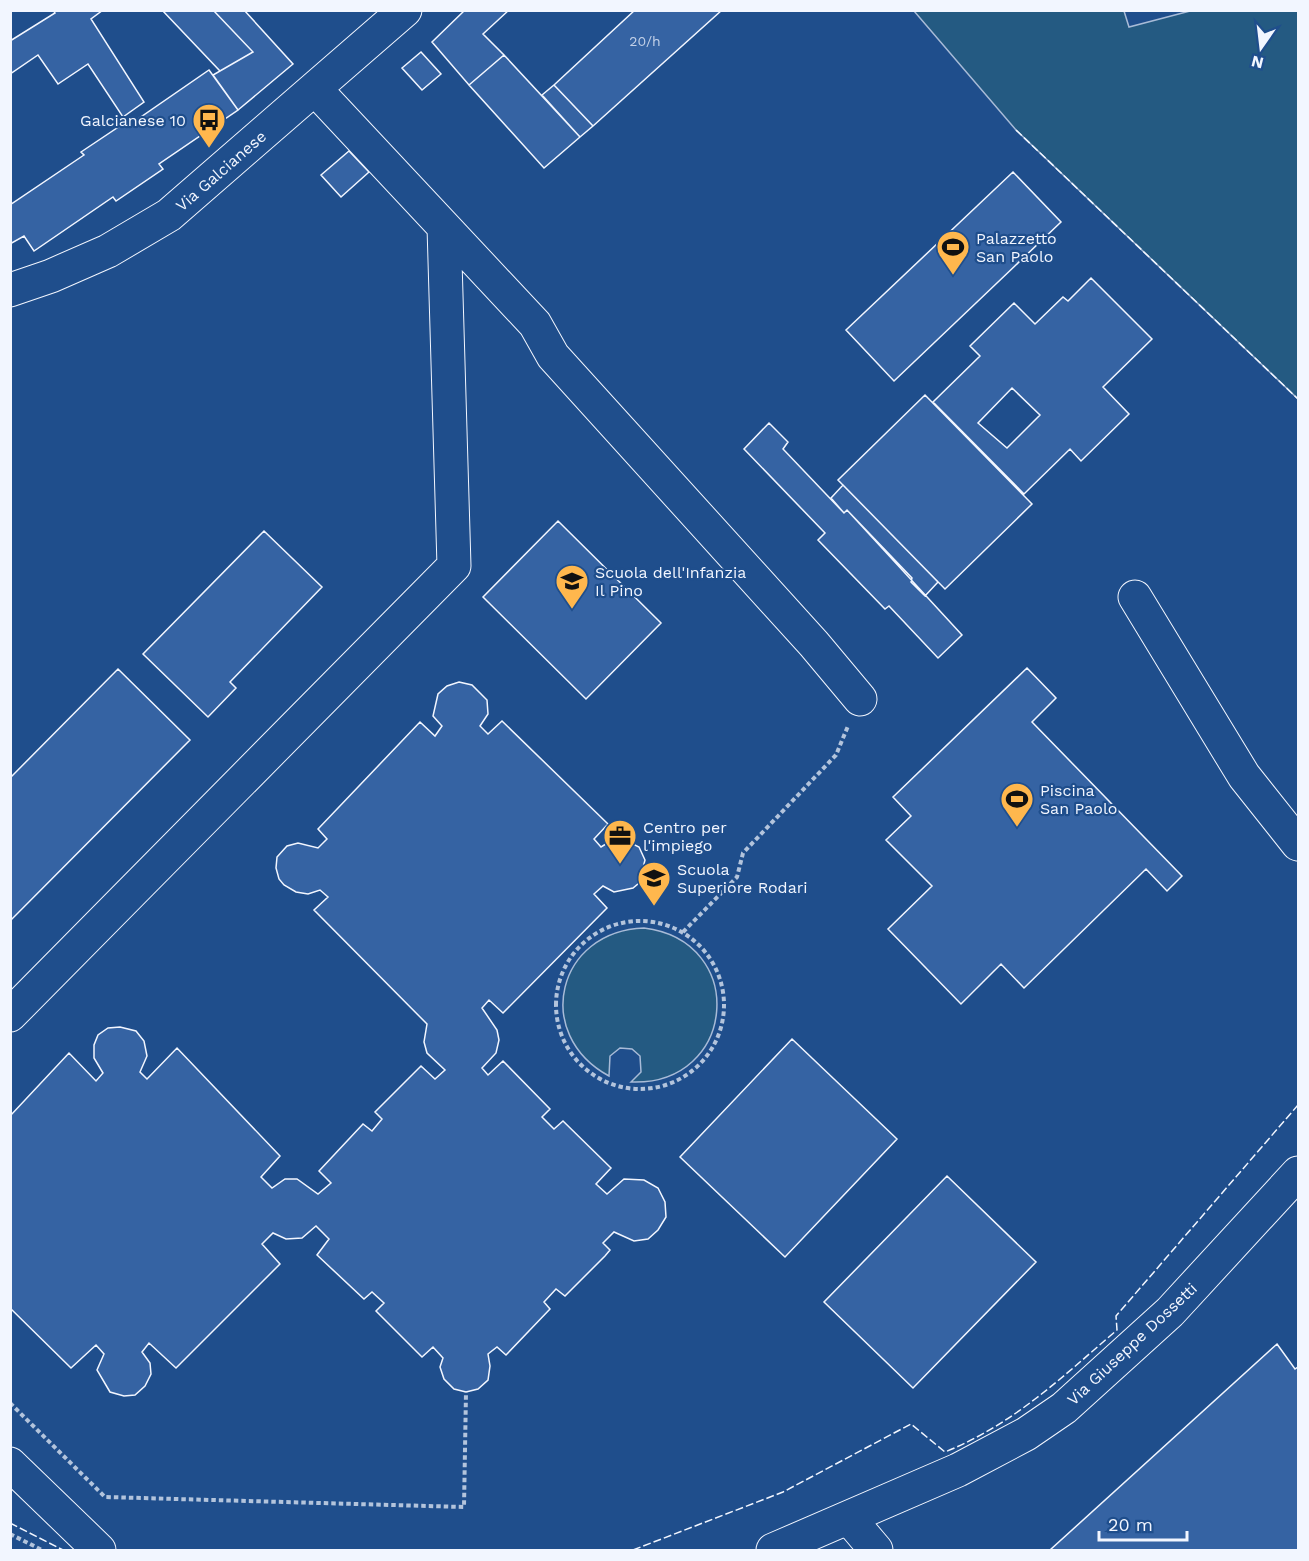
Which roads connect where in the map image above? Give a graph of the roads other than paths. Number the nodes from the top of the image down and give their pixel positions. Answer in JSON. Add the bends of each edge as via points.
{"nodes":[{"id":1,"x":405,"y":10,"type":"edge"},
{"id":2,"x":316,"y":90,"type":"junction"},
{"id":3,"x":444,"y":227,"type":"junction"},
{"id":4,"x":10,"y":290,"type":"edge"},
{"id":5,"x":1135,"y":597,"type":"dead end"},
{"id":6,"x":860,"y":699,"type":"road end"},
{"id":7,"x":1299,"y":844,"type":"edge"},
{"id":8,"x":10,"y":1015,"type":"edge"},
{"id":9,"x":1299,"y":1173,"type":"edge"},
{"id":10,"x":10,"y":1464,"type":"edge"},
{"id":11,"x":849,"y":1518,"type":"junction"},
{"id":12,"x":99,"y":1551,"type":"edge"},
{"id":13,"x":773,"y":1551,"type":"edge"},
{"id":14,"x":876,"y":1551,"type":"edge"}],
"edges":[{"from":1,"to":2,"type":"street","name":"Via Galcianese"},
{"from":2,"to":3,"type":"street"},
{"from":2,"to":4,"type":"street","name":"Via Galcianese","via":[[170,215],[108,250]]},
{"from":3,"to":6,"type":"street","via":[[535,324],[553,356]]},
{"from":3,"to":8,"type":"street","via":[[454,566]]},
{"from":5,"to":7,"type":"street","via":[[1244,776]]},
{"from":9,"to":11,"type":"street","name":"Via Giuseppe Dossetti","via":[[1170,1312],[1064,1408],[992,1453]]},
{"from":10,"to":12,"type":"street"},
{"from":11,"to":13,"type":"street","name":"Via Giuseppe Dossetti"},
{"from":11,"to":14,"type":"street"}]}
